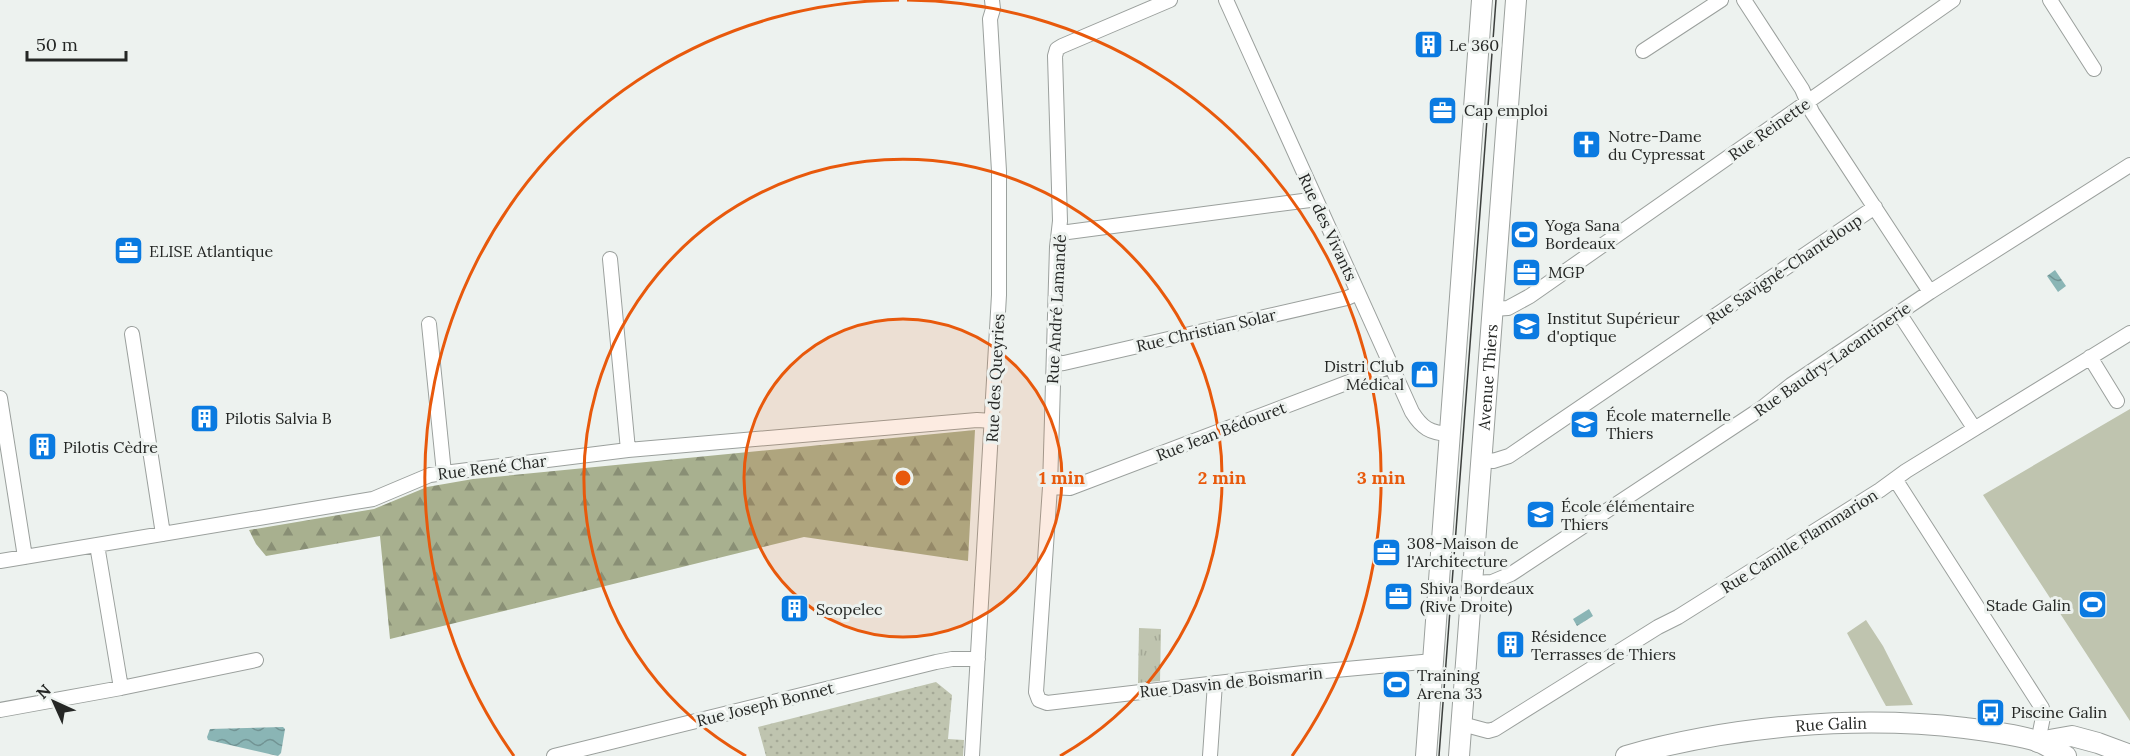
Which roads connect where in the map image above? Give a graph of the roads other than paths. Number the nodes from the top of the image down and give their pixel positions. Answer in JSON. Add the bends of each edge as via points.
{"nodes":[{"id":1,"x":992,"y":0,"type":"edge"},
{"id":2,"x":1170,"y":0,"type":"edge"},
{"id":3,"x":1226,"y":0,"type":"edge"},
{"id":4,"x":1482,"y":0,"type":"edge"},
{"id":5,"x":1516,"y":0,"type":"edge"},
{"id":6,"x":1721,"y":0,"type":"edge"},
{"id":7,"x":1744,"y":0,"type":"edge"},
{"id":8,"x":1953,"y":0,"type":"edge"},
{"id":9,"x":2050,"y":0,"type":"edge"},
{"id":10,"x":1643,"y":51,"type":"dead end"},
{"id":11,"x":2094,"y":69,"type":"dead end"},
{"id":12,"x":1808,"y":102,"type":"junction"},
{"id":13,"x":2130,"y":165,"type":"edge"},
{"id":14,"x":1315,"y":198,"type":"junction"},
{"id":15,"x":1875,"y":207,"type":"junction"},
{"id":16,"x":1060,"y":231,"type":"junction"},
{"id":17,"x":610,"y":259,"type":"dead end"},
{"id":18,"x":1930,"y":292,"type":"junction"},
{"id":19,"x":1358,"y":293,"type":"junction"},
{"id":20,"x":1493,"y":309,"type":"junction"},
{"id":21,"x":1899,"y":313,"type":"junction"},
{"id":22,"x":429,"y":324,"type":"dead end"},
{"id":23,"x":2130,"y":333,"type":"edge"},
{"id":24,"x":132,"y":334,"type":"dead end"},
{"id":25,"x":2090,"y":357,"type":"junction"},
{"id":26,"x":1054,"y":363,"type":"junction"},
{"id":27,"x":1391,"y":366,"type":"junction"},
{"id":28,"x":0,"y":398,"type":"edge"},
{"id":29,"x":2116,"y":401,"type":"dead end"},
{"id":30,"x":993,"y":421,"type":"junction"},
{"id":31,"x":1974,"y":428,"type":"junction"},
{"id":32,"x":1449,"y":434,"type":"junction"},
{"id":33,"x":628,"y":450,"type":"junction"},
{"id":34,"x":1481,"y":459,"type":"junction"},
{"id":35,"x":444,"y":473,"type":"junction"},
{"id":36,"x":1895,"y":479,"type":"junction"},
{"id":37,"x":1050,"y":487,"type":"junction"},
{"id":38,"x":163,"y":534,"type":"junction"},
{"id":39,"x":97,"y":545,"type":"junction"},
{"id":40,"x":25,"y":557,"type":"junction"},
{"id":41,"x":0,"y":561,"type":"edge"},
{"id":42,"x":1472,"y":583,"type":"junction"},
{"id":43,"x":978,"y":658,"type":"junction"},
{"id":44,"x":256,"y":660,"type":"dead end"},
{"id":45,"x":1432,"y":661,"type":"junction"},
{"id":46,"x":1215,"y":683,"type":"junction"},
{"id":47,"x":121,"y":688,"type":"junction"},
{"id":48,"x":1036,"y":692,"type":"joint"},
{"id":49,"x":0,"y":710,"type":"edge"},
{"id":50,"x":1462,"y":724,"type":"junction"},
{"id":51,"x":2038,"y":742,"type":"junction"},
{"id":52,"x":2128,"y":753,"type":"edge"},
{"id":53,"x":554,"y":756,"type":"edge"},
{"id":54,"x":972,"y":756,"type":"edge"},
{"id":55,"x":1210,"y":756,"type":"edge"},
{"id":56,"x":1426,"y":756,"type":"edge"},
{"id":57,"x":1459,"y":756,"type":"edge"},
{"id":58,"x":1626,"y":756,"type":"edge"},
{"id":59,"x":2066,"y":756,"type":"edge"}],
"edges":[{"from":1,"to":30,"type":"street","name":"Rue des Queyries","via":[[1000,221]]},
{"from":2,"to":16,"type":"street","name":"Rue André Lamandé","via":[[1057,50]]},
{"from":3,"to":14,"type":"street","name":"Rue des Vivants"},
{"from":4,"to":32,"type":"main road","name":"Avenue Thiers"},
{"from":5,"to":20,"type":"main road","name":"Avenue Thiers"},
{"from":6,"to":10,"type":"street"},
{"from":7,"to":12,"type":"street"},
{"from":8,"to":12,"type":"street","name":"Rue Reinette"},
{"from":9,"to":11,"type":"street"},
{"from":12,"to":15,"type":"street"},
{"from":12,"to":20,"type":"street","name":"Rue Reinette","via":[[1530,296],[1514,306]]},
{"from":13,"to":18,"type":"street","name":"Rue Baudry-Lacantinerie"},
{"from":14,"to":16,"type":"street"},
{"from":14,"to":19,"type":"street","name":"Rue des Vivants"},
{"from":15,"to":18,"type":"street"},
{"from":15,"to":34,"type":"street","name":"Rue Savigné-Chanteloup","via":[[1509,456],[1493,461]]},
{"from":16,"to":26,"type":"street","name":"Rue André Lamandé"},
{"from":17,"to":33,"type":"street"},
{"from":18,"to":21,"type":"street","name":"Rue Baudry-Lacantinerie"},
{"from":19,"to":26,"type":"street","name":"Rue Christian Solar"},
{"from":19,"to":27,"type":"street","name":"Rue des Vivants"},
{"from":20,"to":34,"type":"main road","name":"Avenue Thiers"},
{"from":21,"to":31,"type":"street"},
{"from":21,"to":42,"type":"street","name":"Rue Baudry-Lacantinerie","via":[[1511,574],[1492,582]]},
{"from":22,"to":35,"type":"street"},
{"from":23,"to":25,"type":"street","name":"Rue Camille Flammarion"},
{"from":24,"to":38,"type":"street"},
{"from":25,"to":29,"type":"street"},
{"from":25,"to":31,"type":"street","name":"Rue Camille Flammarion"},
{"from":26,"to":37,"type":"street","name":"Rue André Lamandé"},
{"from":27,"to":32,"type":"street","name":"Rue des Vivants","via":[[1422,427]]},
{"from":27,"to":37,"type":"street","name":"Rue Jean Bédouret","via":[[1070,488]]},
{"from":28,"to":40,"type":"street"},
{"from":30,"to":33,"type":"street","name":"Rue René Char"},
{"from":30,"to":43,"type":"street","name":"Rue des Queyries"},
{"from":31,"to":36,"type":"street","name":"Rue Camille Flammarion"},
{"from":32,"to":45,"type":"main road","name":"Avenue Thiers"},
{"from":33,"to":35,"type":"street","name":"Rue René Char"},
{"from":34,"to":42,"type":"main road","name":"Avenue Thiers"},
{"from":35,"to":38,"type":"street","name":"Rue René Char","via":[[373,499]]},
{"from":36,"to":50,"type":"street","name":"Rue Camille Flammarion","via":[[1495,729],[1488,731]]},
{"from":36,"to":51,"type":"street","via":[[2042,708]]},
{"from":37,"to":48,"type":"street","name":"Rue André Lamandé"},
{"from":38,"to":39,"type":"street","name":"Rue René Char"},
{"from":39,"to":40,"type":"street","name":"Rue René Char"},
{"from":39,"to":47,"type":"street"},
{"from":40,"to":41,"type":"street","name":"Rue René Char"},
{"from":42,"to":50,"type":"main road","name":"Avenue Thiers"},
{"from":43,"to":53,"type":"street","name":"Rue Joseph Bonnet","via":[[936,662]]},
{"from":43,"to":54,"type":"street","name":"Rue des Queyries"},
{"from":44,"to":47,"type":"street"},
{"from":45,"to":46,"type":"street","name":"Rue Dasvin de Boismarin"},
{"from":45,"to":56,"type":"main road","name":"Avenue Thiers"},
{"from":46,"to":48,"type":"street","name":"Rue Dasvin de Boismarin","via":[[1047,704],[1039,700]]},
{"from":46,"to":55,"type":"street"},
{"from":47,"to":49,"type":"street"},
{"from":50,"to":57,"type":"main road","name":"Avenue Thiers"},
{"from":51,"to":52,"type":"main road","name":"Rue Galin","via":[[2072,736]]},
{"from":51,"to":58,"type":"main road","name":"Rue Galin","via":[[1943,726],[1841,723],[1727,735]]},
{"from":51,"to":59,"type":"main road","name":"Rue Galin"}]}
